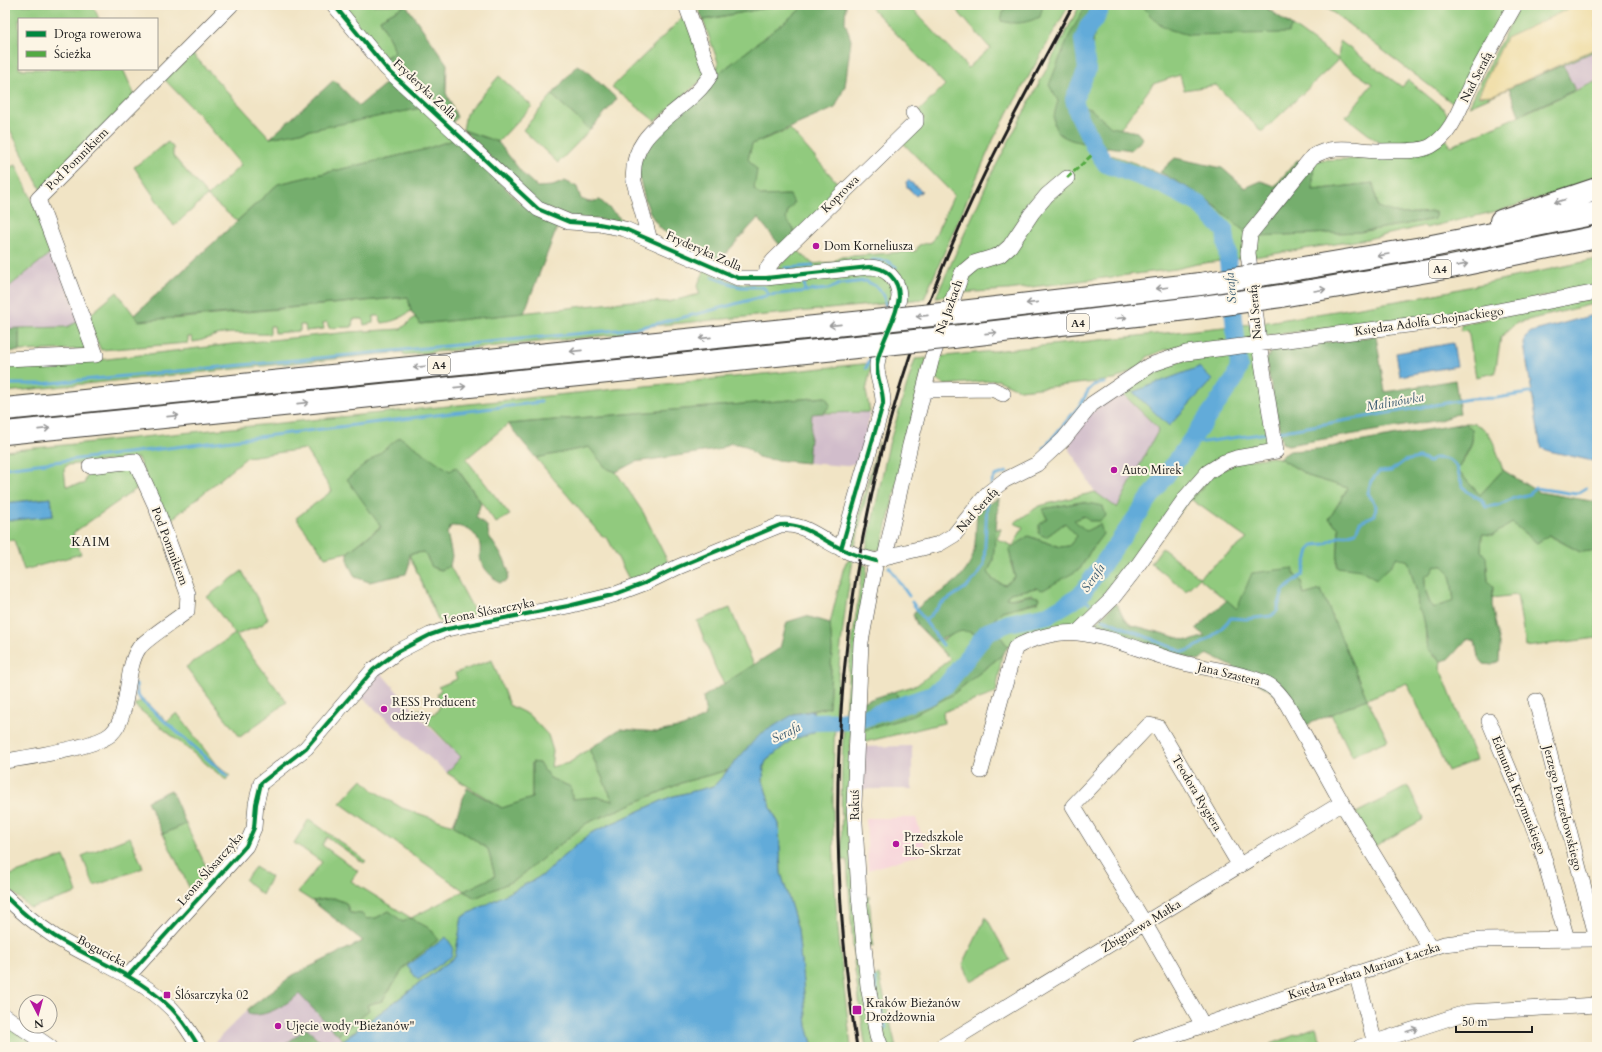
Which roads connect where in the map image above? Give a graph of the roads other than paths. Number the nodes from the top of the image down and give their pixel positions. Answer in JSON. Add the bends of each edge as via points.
{"nodes":[{"id":1,"x":231,"y":5,"type":"edge"},
{"id":2,"x":334,"y":5,"type":"edge"},
{"id":3,"x":686,"y":5,"type":"edge"},
{"id":4,"x":1515,"y":5,"type":"edge"},
{"id":5,"x":913,"y":113,"type":"dead end"},
{"id":6,"x":1067,"y":178,"type":"dead end"},
{"id":7,"x":1597,"y":189,"type":"edge"},
{"id":8,"x":1597,"y":213,"type":"edge"},
{"id":9,"x":1597,"y":237,"type":"edge"},
{"id":10,"x":648,"y":238,"type":"junction"},
{"id":11,"x":1422,"y":248,"type":"junction"},
{"id":12,"x":766,"y":278,"type":"junction"},
{"id":13,"x":1597,"y":292,"type":"edge"},
{"id":14,"x":1255,"y":345,"type":"junction"},
{"id":15,"x":5,"y":359,"type":"edge"},
{"id":16,"x":924,"y":390,"type":"junction"},
{"id":17,"x":1003,"y":394,"type":"dead end"},
{"id":18,"x":5,"y":409,"type":"edge"},
{"id":19,"x":5,"y":433,"type":"edge"},
{"id":20,"x":90,"y":466,"type":"dead end"},
{"id":21,"x":842,"y":549,"type":"junction"},
{"id":22,"x":881,"y":559,"type":"junction"},
{"id":23,"x":1077,"y":632,"type":"junction"},
{"id":24,"x":1536,"y":701,"type":"dead end"},
{"id":25,"x":1489,"y":721,"type":"dead end"},
{"id":26,"x":5,"y":761,"type":"edge"},
{"id":27,"x":981,"y":771,"type":"dead end"},
{"id":28,"x":1342,"y":803,"type":"junction"},
{"id":29,"x":1240,"y":866,"type":"junction"},
{"id":30,"x":5,"y":896,"type":"edge"},
{"id":31,"x":1145,"y":924,"type":"junction"},
{"id":32,"x":1567,"y":939,"type":"junction"},
{"id":33,"x":1597,"y":939,"type":"edge"},
{"id":34,"x":1430,"y":948,"type":"junction"},
{"id":35,"x":1356,"y":973,"type":"junction"},
{"id":36,"x":128,"y":976,"type":"junction"},
{"id":37,"x":1597,"y":1004,"type":"edge"},
{"id":38,"x":5,"y":1016,"type":"edge"},
{"id":39,"x":1203,"y":1025,"type":"junction"},
{"id":40,"x":1375,"y":1044,"type":"edge"},
{"id":41,"x":50,"y":1047,"type":"edge"},
{"id":42,"x":198,"y":1047,"type":"edge"},
{"id":43,"x":882,"y":1047,"type":"edge"},
{"id":44,"x":941,"y":1047,"type":"edge"},
{"id":45,"x":1139,"y":1047,"type":"edge"},
{"id":46,"x":1360,"y":1047,"type":"edge"}],
"edges":[{"from":1,"to":15,"type":"street","name":"Pod Pomnikiem","via":[[38,199],[96,355]]},
{"from":2,"to":10,"type":"street","name":"Fryderyka Zolla","via":[[386,68],[455,130],[533,206],[562,220],[611,225]]},
{"from":3,"to":10,"type":"street","via":[[711,74],[699,89],[654,129],[641,145],[635,159],[634,182]]},
{"from":4,"to":14,"type":"street","name":"Nad Serafą","via":[[1473,80],[1461,107],[1437,142],[1430,146],[1407,150],[1366,151],[1334,148],[1320,152],[1312,157],[1250,234],[1248,253]]},
{"from":5,"to":12,"type":"street","name":"Koprowa","via":[[916,122],[773,261],[767,270]]},
{"from":6,"to":16,"type":"street","name":"Na Jazkach","via":[[1047,195],[1010,246],[1000,255],[974,263],[962,273],[932,358]]},
{"from":7,"to":11,"type":"highway","one_way":true},
{"from":8,"to":11,"type":"highway","number":"A4"},
{"from":19,"to":9,"type":"highway","number":"A4","one_way":true,"bridge":true,"via":[[953,337],[1203,307],[1451,267]]},
{"from":10,"to":12,"type":"street","name":"Fryderyka Zolla","via":[[733,277]]},
{"from":11,"to":18,"type":"highway","number":"A4","one_way":true,"bridge":true,"via":[[1200,284],[961,312]]},
{"from":12,"to":21,"type":"street","name":"Fryderyka Zolla","via":[[874,267],[887,272],[898,288],[898,302],[877,364],[883,404]]},
{"from":13,"to":14,"type":"street","name":"Księdza Adolfa Chojnackiego","via":[[1456,320]]},
{"from":14,"to":22,"type":"street","name":"Nad Serafą","via":[[1186,353],[1165,358],[1146,367],[1092,404],[1064,439],[1037,464],[1006,480],[988,493],[954,535],[939,544]]},
{"from":14,"to":23,"type":"street","via":[[1276,451],[1236,458],[1208,472],[1186,497],[1116,594]]},
{"from":16,"to":17,"type":"street","via":[[992,389]]},
{"from":16,"to":22,"type":"street","name":"Na Jazkach"},
{"from":20,"to":26,"type":"street","name":"Pod Pomnikiem","via":[[134,461],[156,507],[188,594],[187,611],[140,648],[133,660],[120,719],[110,734],[86,745]]},
{"from":21,"to":22,"type":"street","name":"Leona Ślósarczyka"},
{"from":21,"to":36,"type":"street","name":"Leona Ślósarczyka","via":[[802,527],[780,525],[613,595],[453,627],[397,652],[373,670],[313,741],[265,780],[259,788],[254,828],[246,846]]},
{"from":22,"to":43,"type":"street","name":"Rakuś","via":[[861,642],[854,805],[868,986],[876,1036]]},
{"from":23,"to":27,"type":"street","name":"Jana Szastera","via":[[1041,636],[1015,648]]},
{"from":23,"to":28,"type":"street","name":"Jana Szastera","via":[[1129,644],[1179,662],[1260,680],[1276,689],[1287,704]]},
{"from":24,"to":33,"type":"street","name":"Jerzego Potrzebowskiego"},
{"from":25,"to":32,"type":"street","name":"Edmunda Krzymuskiego","via":[[1539,841]]},
{"from":28,"to":29,"type":"street","name":"Zbigniewa Małka"},
{"from":28,"to":34,"type":"street","name":"Jana Szastera"},
{"from":29,"to":31,"type":"street","name":"Zbigniewa Małka"},
{"from":29,"to":31,"type":"street","name":"Teodora Rygiera","via":[[1158,727],[1149,726],[1073,806]]},
{"from":30,"to":36,"type":"street","name":"Bogucicka","via":[[25,915],[55,937]]},
{"from":31,"to":39,"type":"street"},
{"from":31,"to":44,"type":"street","name":"Zbigniewa Małka"},
{"from":32,"to":33,"type":"street","name":"Księdza Prałata Mariana Łaczka"},
{"from":32,"to":34,"type":"street","name":"Księdza Prałata Mariana Łaczka","via":[[1479,940]]},
{"from":34,"to":35,"type":"street","name":"Księdza Prałata Mariana Łaczka"},
{"from":35,"to":39,"type":"street","name":"Księdza Prałata Mariana Łaczka"},
{"from":35,"to":40,"type":"street"},
{"from":36,"to":42,"type":"street","name":"Bogucicka","via":[[158,997],[178,1016]]},
{"from":40,"to":37,"type":"street","one_way":true,"via":[[1468,1012]]},
{"from":38,"to":41,"type":"street"},
{"from":39,"to":45,"type":"street","name":"Księdza Prałata Mariana Łaczka"},
{"from":40,"to":46,"type":"street"}]}
